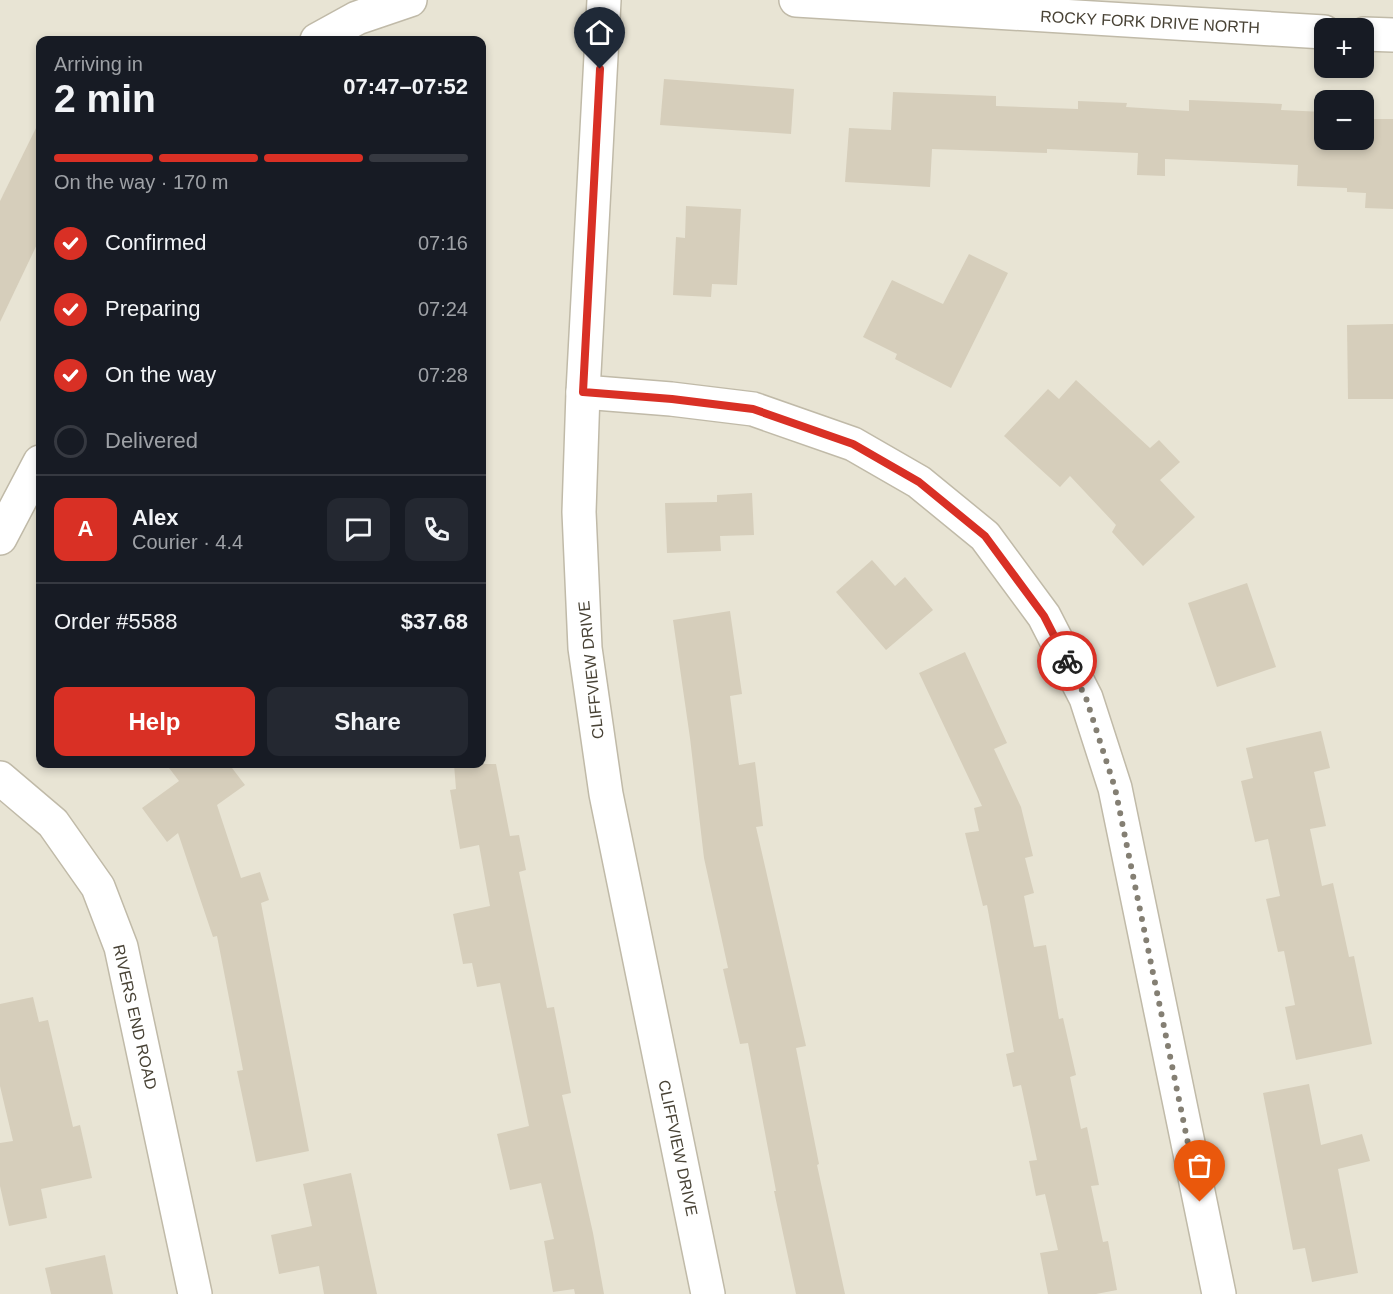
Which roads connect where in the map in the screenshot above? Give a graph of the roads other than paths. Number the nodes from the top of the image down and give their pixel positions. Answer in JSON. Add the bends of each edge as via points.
{"nodes":[{"id":1,"x":410,"y":0,"type":"edge"},
{"id":2,"x":604,"y":0,"type":"edge"},
{"id":3,"x":796,"y":0,"type":"edge"},
{"id":4,"x":1314,"y":31,"type":"edge"},
{"id":5,"x":1374,"y":34,"type":"edge"},
{"id":6,"x":1393,"y":35,"type":"edge"},
{"id":7,"x":324,"y":36,"type":"edge"},
{"id":8,"x":583,"y":392,"type":"junction"},
{"id":9,"x":36,"y":470,"type":"edge"},
{"id":10,"x":0,"y":538,"type":"edge"},
{"id":11,"x":0,"y":778,"type":"edge"},
{"id":12,"x":195,"y":1294,"type":"edge"},
{"id":13,"x":708,"y":1294,"type":"edge"},
{"id":14,"x":1219,"y":1294,"type":"edge"}],
"edges":[{"from":1,"to":7,"type":"street","via":[[357,18]]},
{"from":2,"to":8,"type":"street","name":"CLIFFVIEW DRIVE"},
{"from":3,"to":4,"type":"street","name":"ROCKY FORK DRIVE NORTH"},
{"from":5,"to":6,"type":"street"},
{"from":8,"to":13,"type":"street","name":"CLIFFVIEW DRIVE","via":[[579,512],[585,648],[606,794]]},
{"from":8,"to":14,"type":"street","via":[[753,409],[853,444],[919,482],[985,536],[1044,616],[1086,698],[1115,788]]},
{"from":9,"to":10,"type":"street"},
{"from":11,"to":12,"type":"street","name":"RIVERS END ROAD","via":[[53,824],[98,887],[118,937]]}]}
